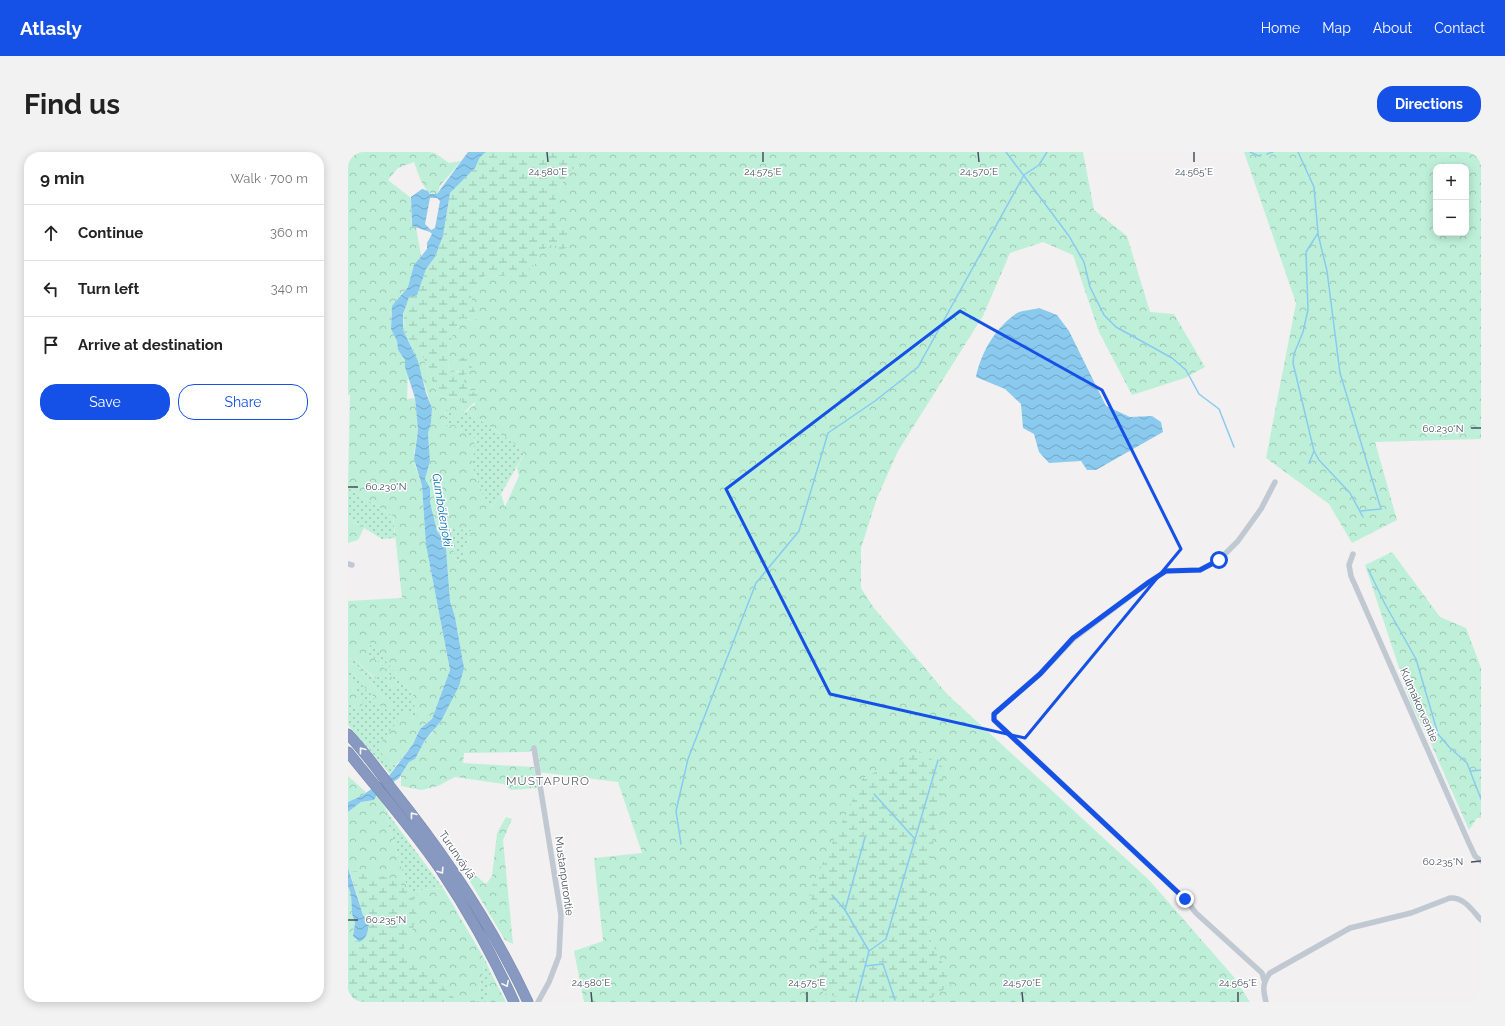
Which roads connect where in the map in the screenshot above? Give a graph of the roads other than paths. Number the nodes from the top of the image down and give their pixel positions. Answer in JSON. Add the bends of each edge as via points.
{"nodes":[{"id":1,"x":1275,"y":482,"type":"dead end"},
{"id":2,"x":1353,"y":554,"type":"dead end"},
{"id":3,"x":348,"y":734,"type":"edge"},
{"id":4,"x":534,"y":748,"type":"dead end"},
{"id":5,"x":348,"y":752,"type":"edge"},
{"id":6,"x":1481,"y":861,"type":"edge"},
{"id":7,"x":1481,"y":920,"type":"edge"},
{"id":8,"x":498,"y":943,"type":"junction"},
{"id":9,"x":1264,"y":980,"type":"junction"},
{"id":10,"x":514,"y":1002,"type":"edge"},
{"id":11,"x":528,"y":1002,"type":"edge"},
{"id":12,"x":534,"y":1002,"type":"edge"},
{"id":13,"x":538,"y":1002,"type":"edge"},
{"id":14,"x":1266,"y":1002,"type":"edge"}],
"edges":[{"from":1,"to":9,"type":"street","via":[[1238,541],[1219,560],[1200,570],[1166,571],[1149,582],[1073,638],[1040,674],[994,714],[994,720],[1262,973]]},
{"from":2,"to":6,"type":"street","name":"Kulmakorventie","via":[[1349,565],[1351,576],[1468,841],[1475,856]]},
{"from":8,"to":3,"type":"highway","name":"Turunväylä","one_way":true,"via":[[449,863]]},
{"from":4,"to":13,"type":"street","name":"Mustanpurontie","via":[[561,915],[559,956]]},
{"from":5,"to":10,"type":"highway","name":"Turunväylä","one_way":true,"via":[[440,870],[477,930]]},
{"from":7,"to":9,"type":"street","via":[[1461,899],[1450,898],[1412,913],[1350,928],[1279,967]]},
{"from":8,"to":11,"type":"highway","name":"Turunväylä"},
{"from":8,"to":12,"type":"highway"},
{"from":9,"to":14,"type":"street"}]}
